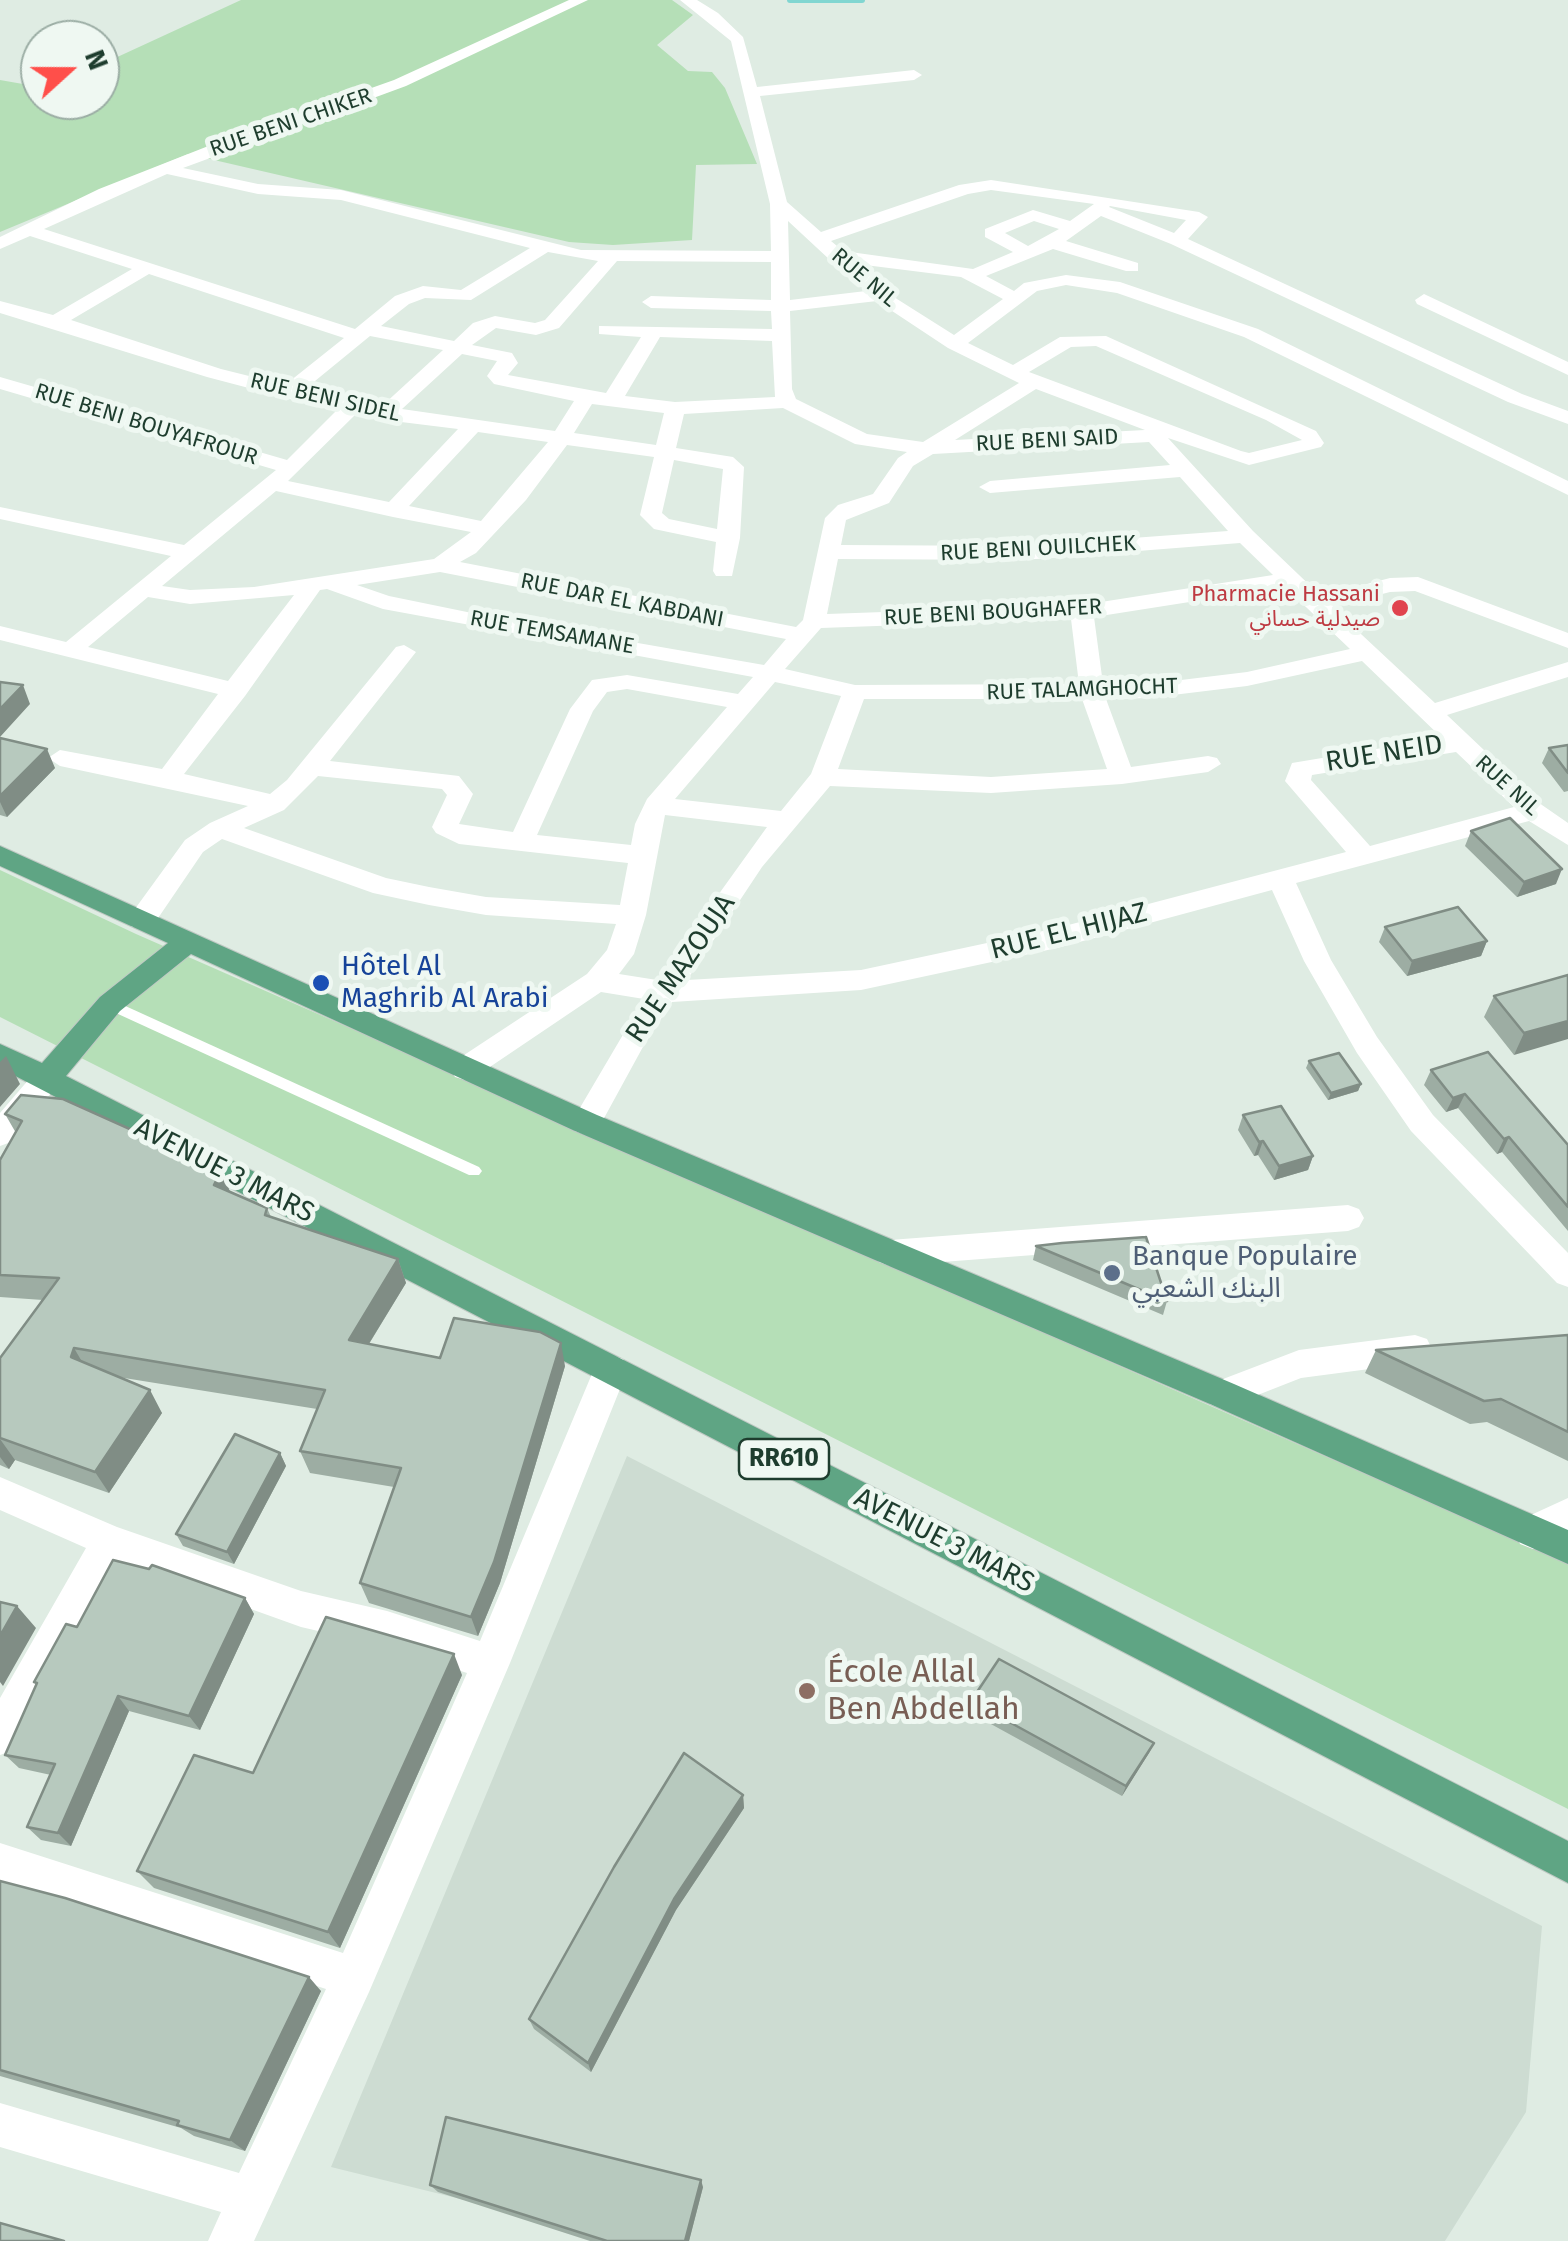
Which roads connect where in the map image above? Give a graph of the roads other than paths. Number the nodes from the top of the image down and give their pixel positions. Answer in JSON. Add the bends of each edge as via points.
{"nodes":[{"id":1,"x":581,"y":0,"type":"edge"},
{"id":2,"x":686,"y":0,"type":"edge"},
{"id":3,"x":914,"y":75,"type":"dead end"},
{"id":4,"x":751,"y":92,"type":"junction"},
{"id":5,"x":166,"y":169,"type":"junction"},
{"id":6,"x":258,"y":190,"type":"junction"},
{"id":7,"x":779,"y":204,"type":"junction"},
{"id":8,"x":1102,"y":204,"type":"junction"},
{"id":9,"x":1073,"y":228,"type":"junction"},
{"id":10,"x":26,"y":229,"type":"junction"},
{"id":11,"x":818,"y":239,"type":"junction"},
{"id":12,"x":1177,"y":240,"type":"junction"},
{"id":13,"x":1052,"y":242,"type":"junction"},
{"id":14,"x":452,"y":243,"type":"dead end"},
{"id":15,"x":0,"y":244,"type":"edge"},
{"id":16,"x":542,"y":248,"type":"junction"},
{"id":17,"x":1028,"y":254,"type":"junction"},
{"id":18,"x":836,"y":256,"type":"junction"},
{"id":19,"x":611,"y":257,"type":"junction"},
{"id":20,"x":782,"y":257,"type":"junction"},
{"id":21,"x":1132,"y":267,"type":"dead end"},
{"id":22,"x":144,"y":269,"type":"junction"},
{"id":23,"x":973,"y":275,"type":"junction"},
{"id":24,"x":666,"y":280,"type":"junction"},
{"id":25,"x":881,"y":295,"type":"junction"},
{"id":26,"x":1014,"y":298,"type":"junction"},
{"id":27,"x":1424,"y":300,"type":"dead end"},
{"id":28,"x":783,"y":306,"type":"junction"},
{"id":29,"x":0,"y":307,"type":"edge"},
{"id":30,"x":56,"y":321,"type":"junction"},
{"id":31,"x":606,"y":330,"type":"dead end"},
{"id":32,"x":646,"y":331,"type":"junction"},
{"id":33,"x":362,"y":333,"type":"junction"},
{"id":34,"x":778,"y":335,"type":"junction"},
{"id":35,"x":1444,"y":337,"type":"junction"},
{"id":36,"x":955,"y":344,"type":"junction"},
{"id":37,"x":455,"y":348,"type":"junction"},
{"id":38,"x":1568,"y":370,"type":"edge"},
{"id":39,"x":1024,"y":377,"type":"junction"},
{"id":40,"x":0,"y":384,"type":"edge"},
{"id":41,"x":289,"y":392,"type":"junction"},
{"id":42,"x":586,"y":397,"type":"junction"},
{"id":43,"x":612,"y":400,"type":"junction"},
{"id":44,"x":787,"y":402,"type":"junction"},
{"id":45,"x":350,"y":408,"type":"junction"},
{"id":46,"x":675,"y":408,"type":"junction"},
{"id":47,"x":385,"y":414,"type":"junction"},
{"id":48,"x":1568,"y":418,"type":"edge"},
{"id":49,"x":472,"y":424,"type":"junction"},
{"id":50,"x":1162,"y":434,"type":"junction"},
{"id":51,"x":560,"y":440,"type":"junction"},
{"id":52,"x":923,"y":448,"type":"junction"},
{"id":53,"x":663,"y":454,"type":"junction"},
{"id":54,"x":292,"y":468,"type":"junction"},
{"id":55,"x":1185,"y":470,"type":"junction"},
{"id":56,"x":272,"y":484,"type":"junction"},
{"id":57,"x":990,"y":487,"type":"dead end"},
{"id":58,"x":1568,"y":489,"type":"edge"},
{"id":59,"x":393,"y":511,"type":"junction"},
{"id":60,"x":0,"y":512,"type":"edge"},
{"id":61,"x":486,"y":529,"type":"junction"},
{"id":62,"x":1245,"y":536,"type":"junction"},
{"id":63,"x":729,"y":538,"type":"junction"},
{"id":64,"x":831,"y":552,"type":"junction"},
{"id":65,"x":188,"y":553,"type":"junction"},
{"id":66,"x":440,"y":565,"type":"junction"},
{"id":67,"x":724,"y":571,"type":"dead end"},
{"id":68,"x":1290,"y":579,"type":"junction"},
{"id":69,"x":323,"y":586,"type":"junction"},
{"id":70,"x":144,"y":590,"type":"junction"},
{"id":71,"x":1316,"y":604,"type":"junction"},
{"id":72,"x":1082,"y":612,"type":"junction"},
{"id":73,"x":809,"y":629,"type":"junction"},
{"id":74,"x":0,"y":633,"type":"edge"},
{"id":75,"x":1568,"y":641,"type":"edge"},
{"id":76,"x":72,"y":649,"type":"junction"},
{"id":77,"x":404,"y":652,"type":"dead end"},
{"id":78,"x":1366,"y":653,"type":"junction"},
{"id":79,"x":1568,"y":670,"type":"edge"},
{"id":80,"x":772,"y":674,"type":"junction"},
{"id":81,"x":237,"y":691,"type":"junction"},
{"id":82,"x":856,"y":692,"type":"junction"},
{"id":83,"x":1092,"y":692,"type":"junction"},
{"id":84,"x":746,"y":703,"type":"junction"},
{"id":85,"x":1428,"y":712,"type":"junction"},
{"id":86,"x":1460,"y":742,"type":"junction"},
{"id":87,"x":60,"y":758,"type":"dead end"},
{"id":88,"x":1208,"y":764,"type":"dead end"},
{"id":89,"x":309,"y":767,"type":"junction"},
{"id":90,"x":823,"y":776,"type":"junction"},
{"id":91,"x":1122,"y":776,"type":"junction"},
{"id":92,"x":168,"y":778,"type":"junction"},
{"id":93,"x":275,"y":804,"type":"junction"},
{"id":94,"x":656,"y":806,"type":"junction"},
{"id":95,"x":1533,"y":811,"type":"junction"},
{"id":96,"x":784,"y":820,"type":"junction"},
{"id":97,"x":219,"y":829,"type":"junction"},
{"id":98,"x":1568,"y":836,"type":"edge"},
{"id":99,"x":521,"y":842,"type":"junction"},
{"id":100,"x":1362,"y":854,"type":"junction"},
{"id":101,"x":0,"y":855,"type":"edge"},
{"id":102,"x":640,"y":855,"type":"junction"},
{"id":103,"x":1279,"y":876,"type":"junction"},
{"id":104,"x":632,"y":915,"type":"junction"},
{"id":105,"x":142,"y":920,"type":"junction"},
{"id":106,"x":188,"y":942,"type":"junction"},
{"id":107,"x":597,"y":981,"type":"junction"},
{"id":108,"x":666,"y":992,"type":"junction"},
{"id":109,"x":110,"y":1004,"type":"junction"},
{"id":110,"x":0,"y":1056,"type":"edge"},
{"id":111,"x":466,"y":1069,"type":"junction"},
{"id":112,"x":46,"y":1079,"type":"junction"},
{"id":113,"x":586,"y":1124,"type":"junction"},
{"id":114,"x":0,"y":1134,"type":"edge"},
{"id":115,"x":474,"y":1171,"type":"dead end"},
{"id":116,"x":1348,"y":1218,"type":"dead end"},
{"id":117,"x":890,"y":1253,"type":"junction"},
{"id":118,"x":1568,"y":1274,"type":"edge"},
{"id":119,"x":1455,"y":1346,"type":"edge"},
{"id":120,"x":610,"y":1370,"type":"junction"},
{"id":121,"x":1222,"y":1394,"type":"junction"},
{"id":122,"x":0,"y":1493,"type":"edge"},
{"id":123,"x":1568,"y":1514,"type":"edge"},
{"id":124,"x":1533,"y":1532,"type":"junction"},
{"id":125,"x":109,"y":1541,"type":"junction"},
{"id":126,"x":1568,"y":1547,"type":"edge"},
{"id":127,"x":491,"y":1663,"type":"junction"},
{"id":128,"x":0,"y":1736,"type":"edge"},
{"id":129,"x":0,"y":1863,"type":"edge"},
{"id":130,"x":1568,"y":1863,"type":"edge"},
{"id":131,"x":354,"y":1977,"type":"junction"},
{"id":132,"x":0,"y":2125,"type":"edge"},
{"id":133,"x":248,"y":2198,"type":"junction"},
{"id":134,"x":231,"y":2241,"type":"edge"}],
"edges":[{"from":1,"to":5,"type":"street","name":"RUE BENI CHIKER","via":[[381,91]]},
{"from":2,"to":4,"type":"street","via":[[738,40]]},
{"from":3,"to":4,"type":"street"},
{"from":4,"to":7,"type":"street"},
{"from":5,"to":6,"type":"street"},
{"from":5,"to":10,"type":"street","name":"RUE BENI CHIKER"},
{"from":6,"to":14,"type":"street"},
{"from":6,"to":16,"type":"street","via":[[342,195]]},
{"from":7,"to":11,"type":"street","name":"RUE NIL"},
{"from":7,"to":20,"type":"street"},
{"from":8,"to":9,"type":"street"},
{"from":8,"to":11,"type":"street","via":[[978,186]]},
{"from":8,"to":12,"type":"street"},
{"from":8,"to":12,"type":"street","via":[[1199,217]]},
{"from":9,"to":13,"type":"street"},
{"from":9,"to":17,"type":"street","via":[[1033,215],[991,233]]},
{"from":10,"to":15,"type":"street","name":"RUE BENI CHIKER"},
{"from":10,"to":22,"type":"street"},
{"from":11,"to":18,"type":"street","name":"RUE NIL"},
{"from":12,"to":35,"type":"street"},
{"from":13,"to":17,"type":"street"},
{"from":13,"to":21,"type":"street"},
{"from":16,"to":19,"type":"street"},
{"from":16,"to":33,"type":"street","via":[[464,296],[408,297]]},
{"from":17,"to":23,"type":"street"},
{"from":18,"to":23,"type":"street"},
{"from":18,"to":25,"type":"street","name":"RUE NIL"},
{"from":19,"to":24,"type":"street"},
{"from":19,"to":37,"type":"street","via":[[552,324],[536,329],[491,322]]},
{"from":20,"to":24,"type":"street"},
{"from":20,"to":28,"type":"street"},
{"from":22,"to":30,"type":"street"},
{"from":22,"to":33,"type":"street"},
{"from":23,"to":26,"type":"street"},
{"from":24,"to":28,"type":"street"},
{"from":24,"to":32,"type":"street"},
{"from":25,"to":28,"type":"street"},
{"from":25,"to":36,"type":"street","name":"RUE NIL"},
{"from":26,"to":36,"type":"street"},
{"from":26,"to":58,"type":"street","via":[[1066,280],[1159,299],[1251,333]]},
{"from":27,"to":35,"type":"street"},
{"from":28,"to":34,"type":"street"},
{"from":29,"to":30,"type":"street","name":"RUE BENI SIDEL"},
{"from":30,"to":41,"type":"street","name":"RUE BENI SIDEL"},
{"from":31,"to":32,"type":"street"},
{"from":32,"to":34,"type":"street"},
{"from":32,"to":43,"type":"street"},
{"from":33,"to":37,"type":"street"},
{"from":33,"to":41,"type":"street"},
{"from":34,"to":44,"type":"street"},
{"from":35,"to":38,"type":"street"},
{"from":35,"to":48,"type":"street","via":[[1515,398]]},
{"from":36,"to":39,"type":"street","name":"RUE NIL"},
{"from":37,"to":42,"type":"street","via":[[508,360],[497,376],[501,380]]},
{"from":37,"to":47,"type":"street"},
{"from":39,"to":50,"type":"street","name":"RUE NIL"},
{"from":39,"to":50,"type":"street","via":[[1068,342],[1099,340],[1273,416],[1314,443],[1249,459]]},
{"from":39,"to":52,"type":"street"},
{"from":40,"to":54,"type":"street","name":"RUE BENI BOUYAFROUR"},
{"from":41,"to":45,"type":"street","name":"RUE BENI SIDEL"},
{"from":42,"to":43,"type":"street"},
{"from":42,"to":51,"type":"street"},
{"from":43,"to":46,"type":"street"},
{"from":44,"to":46,"type":"street"},
{"from":44,"to":52,"type":"street","name":"RUE BENI SAID","via":[[848,436]]},
{"from":45,"to":47,"type":"street","name":"RUE BENI SIDEL"},
{"from":45,"to":54,"type":"street"},
{"from":46,"to":53,"type":"street"},
{"from":47,"to":49,"type":"street","name":"RUE BENI SIDEL"},
{"from":49,"to":51,"type":"street","name":"RUE BENI SIDEL"},
{"from":49,"to":59,"type":"street"},
{"from":50,"to":52,"type":"street","name":"RUE BENI SAID"},
{"from":50,"to":55,"type":"street","name":"RUE NIL"},
{"from":51,"to":53,"type":"street","name":"RUE BENI SIDEL"},
{"from":51,"to":61,"type":"street"},
{"from":52,"to":64,"type":"street","via":[[896,472],[881,498],[840,513]]},
{"from":53,"to":63,"type":"street","name":"RUE BENI SIDEL","via":[[734,467]]},
{"from":53,"to":63,"type":"street","via":[[650,510],[654,521]]},
{"from":54,"to":56,"type":"street"},
{"from":55,"to":57,"type":"street"},
{"from":55,"to":62,"type":"street","name":"RUE NIL"},
{"from":56,"to":59,"type":"street"},
{"from":56,"to":65,"type":"street"},
{"from":59,"to":61,"type":"street"},
{"from":60,"to":65,"type":"street"},
{"from":61,"to":66,"type":"street"},
{"from":62,"to":64,"type":"street","name":"RUE BENI OUILCHEK","via":[[1023,553]]},
{"from":62,"to":68,"type":"street","name":"RUE NIL"},
{"from":63,"to":67,"type":"street"},
{"from":64,"to":73,"type":"street"},
{"from":65,"to":70,"type":"street"},
{"from":66,"to":69,"type":"street"},
{"from":66,"to":73,"type":"street","name":"RUE DAR EL KABDANI"},
{"from":68,"to":71,"type":"street","name":"RUE NIL"},
{"from":68,"to":72,"type":"street","name":"RUE BENI BOUGHAFER"},
{"from":69,"to":70,"type":"street","via":[[212,597]]},
{"from":69,"to":80,"type":"street","name":"RUE TEMSAMANE","via":[[506,627]]},
{"from":69,"to":81,"type":"street"},
{"from":70,"to":76,"type":"street"},
{"from":71,"to":75,"type":"street","via":[[1418,584]]},
{"from":71,"to":78,"type":"street","name":"RUE NIL"},
{"from":72,"to":73,"type":"street","name":"RUE BENI BOUGHAFER"},
{"from":72,"to":83,"type":"street"},
{"from":73,"to":80,"type":"street"},
{"from":74,"to":76,"type":"street"},
{"from":76,"to":81,"type":"street"},
{"from":77,"to":89,"type":"street"},
{"from":78,"to":83,"type":"street","name":"RUE TALAMGHOCHT","via":[[1247,679]]},
{"from":78,"to":85,"type":"street","name":"RUE NIL"},
{"from":79,"to":85,"type":"street"},
{"from":80,"to":82,"type":"street","name":"RUE TEMSAMANE"},
{"from":80,"to":84,"type":"street"},
{"from":81,"to":92,"type":"street"},
{"from":82,"to":83,"type":"street","name":"RUE TALAMGHOCHT"},
{"from":82,"to":90,"type":"street"},
{"from":83,"to":91,"type":"street"},
{"from":84,"to":94,"type":"street"},
{"from":84,"to":99,"type":"street","via":[[627,682],[600,685],[582,709]]},
{"from":85,"to":86,"type":"street","name":"RUE NIL"},
{"from":86,"to":95,"type":"street","name":"RUE NIL"},
{"from":86,"to":100,"type":"street","name":"RUE NEID","via":[[1301,768],[1298,782]]},
{"from":87,"to":92,"type":"street"},
{"from":88,"to":91,"type":"street"},
{"from":89,"to":93,"type":"street"},
{"from":89,"to":99,"type":"street","via":[[450,782],[460,794],[447,831]]},
{"from":90,"to":91,"type":"street","via":[[992,785]]},
{"from":90,"to":96,"type":"street","name":"RUE MAZOUJA"},
{"from":92,"to":93,"type":"street"},
{"from":93,"to":97,"type":"street"},
{"from":94,"to":96,"type":"street"},
{"from":94,"to":102,"type":"street"},
{"from":95,"to":98,"type":"street","name":"RUE NIL"},
{"from":95,"to":100,"type":"street","name":"RUE EL HIJAZ"},
{"from":96,"to":108,"type":"street","name":"RUE MAZOUJA"},
{"from":97,"to":104,"type":"street","via":[[429,896]]},
{"from":97,"to":105,"type":"street","via":[[194,846]]},
{"from":99,"to":102,"type":"street"},
{"from":100,"to":103,"type":"street","name":"RUE EL HIJAZ"},
{"from":101,"to":105,"type":"main road"},
{"from":102,"to":104,"type":"street"},
{"from":103,"to":108,"type":"street","name":"RUE EL HIJAZ","via":[[1057,938],[889,975]]},
{"from":103,"to":118,"type":"street","via":[[1318,961],[1422,1123]]},
{"from":104,"to":107,"type":"street","via":[[620,954]]},
{"from":105,"to":106,"type":"main road"},
{"from":106,"to":109,"type":"main road"},
{"from":106,"to":111,"type":"main road"},
{"from":107,"to":108,"type":"street","name":"RUE EL HIJAZ"},
{"from":107,"to":111,"type":"street"},
{"from":108,"to":113,"type":"street","name":"RUE MAZOUJA"},
{"from":109,"to":112,"type":"main road"},
{"from":109,"to":115,"type":"lane"},
{"from":110,"to":112,"type":"main road","name":"AVENUE 3 MARS","number":"RR610"},
{"from":111,"to":113,"type":"main road"},
{"from":112,"to":114,"type":"street"},
{"from":112,"to":120,"type":"main road","name":"AVENUE 3 MARS","number":"RR610"},
{"from":113,"to":117,"type":"main road"},
{"from":116,"to":117,"type":"street"},
{"from":117,"to":121,"type":"main road"},
{"from":119,"to":121,"type":"street","via":[[1299,1364]]},
{"from":120,"to":127,"type":"street"},
{"from":120,"to":130,"type":"main road","name":"AVENUE 3 MARS","number":"RR610"},
{"from":121,"to":124,"type":"main road"},
{"from":122,"to":125,"type":"street"},
{"from":123,"to":124,"type":"street"},
{"from":124,"to":126,"type":"main road"},
{"from":125,"to":127,"type":"street","via":[[300,1609]]},
{"from":125,"to":128,"type":"street"},
{"from":127,"to":131,"type":"street"},
{"from":129,"to":131,"type":"street"},
{"from":131,"to":133,"type":"street"},
{"from":132,"to":133,"type":"street"},
{"from":133,"to":134,"type":"street"}]}
